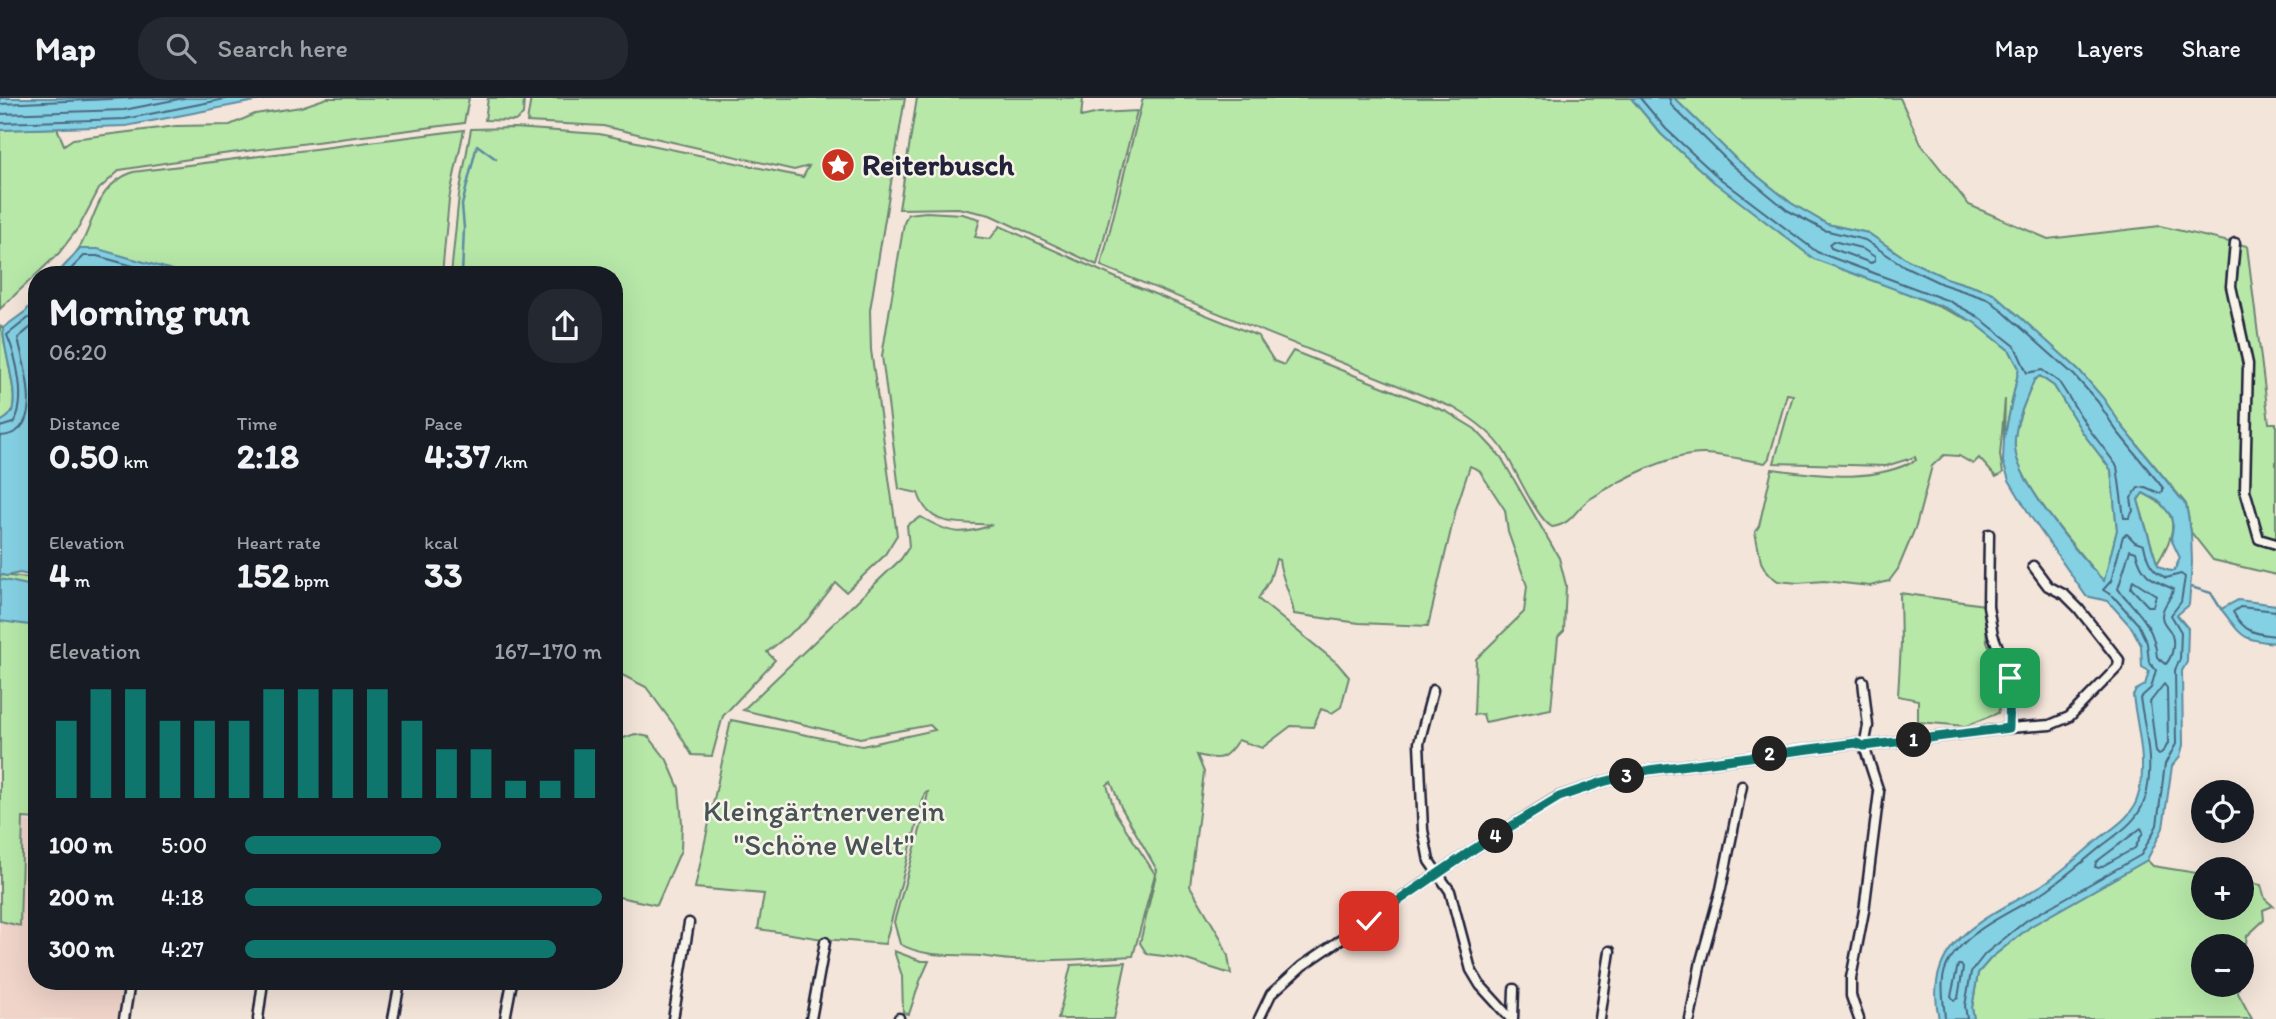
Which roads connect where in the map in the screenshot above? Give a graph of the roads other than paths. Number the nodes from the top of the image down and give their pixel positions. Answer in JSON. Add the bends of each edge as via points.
{"nodes":[{"id":1,"x":2235,"y":243,"type":"dead end"},
{"id":2,"x":1989,"y":534,"type":"dead end"},
{"id":3,"x":2276,"y":544,"type":"edge"},
{"id":4,"x":2033,"y":566,"type":"dead end"},
{"id":5,"x":1863,"y":681,"type":"dead end"},
{"id":6,"x":1433,"y":690,"type":"dead end"},
{"id":7,"x":2009,"y":728,"type":"junction"},
{"id":8,"x":1864,"y":746,"type":"junction"},
{"id":9,"x":1742,"y":786,"type":"dead end"},
{"id":10,"x":1437,"y":875,"type":"junction"},
{"id":11,"x":689,"y":923,"type":"dead end"},
{"id":12,"x":825,"y":942,"type":"dead end"},
{"id":13,"x":1610,"y":951,"type":"dead end"},
{"id":14,"x":1514,"y":989,"type":"dead end"},
{"id":15,"x":129,"y":990,"type":"edge"},
{"id":16,"x":262,"y":990,"type":"edge"},
{"id":17,"x":398,"y":990,"type":"edge"},
{"id":18,"x":510,"y":990,"type":"edge"},
{"id":19,"x":124,"y":1019,"type":"edge"},
{"id":20,"x":258,"y":1019,"type":"edge"},
{"id":21,"x":393,"y":1019,"type":"edge"},
{"id":22,"x":505,"y":1019,"type":"edge"},
{"id":23,"x":673,"y":1019,"type":"edge"},
{"id":24,"x":811,"y":1019,"type":"edge"},
{"id":25,"x":1259,"y":1019,"type":"edge"},
{"id":26,"x":1512,"y":1019,"type":"edge"},
{"id":27,"x":1600,"y":1019,"type":"edge"},
{"id":28,"x":1689,"y":1019,"type":"edge"},
{"id":29,"x":1859,"y":1019,"type":"edge"}],
"edges":[{"from":1,"to":3,"type":"street","via":[[2231,286],[2248,364],[2245,490],[2259,539]]},
{"from":2,"to":7,"type":"street","via":[[1988,606],[1993,635],[2010,678]]},
{"from":4,"to":7,"type":"street","via":[[2048,586],[2078,608],[2120,663],[2069,717],[2050,725]]},
{"from":5,"to":8,"type":"street","via":[[1868,726]]},
{"from":6,"to":10,"type":"street","via":[[1419,743],[1423,830]]},
{"from":7,"to":8,"type":"street"},
{"from":8,"to":10,"type":"street","via":[[1856,743],[1649,770],[1603,782],[1559,797]]},
{"from":8,"to":29,"type":"street","via":[[1879,792],[1851,978]]},
{"from":9,"to":28,"type":"street"},
{"from":10,"to":25,"type":"street","via":[[1302,967],[1271,995]]},
{"from":10,"to":26,"type":"street","via":[[1450,891],[1471,970]]},
{"from":11,"to":23,"type":"street"},
{"from":12,"to":24,"type":"street"},
{"from":13,"to":27,"type":"street"},
{"from":14,"to":26,"type":"street"},
{"from":15,"to":19,"type":"street"},
{"from":16,"to":20,"type":"street"},
{"from":17,"to":21,"type":"street"},
{"from":18,"to":22,"type":"street"}]}
